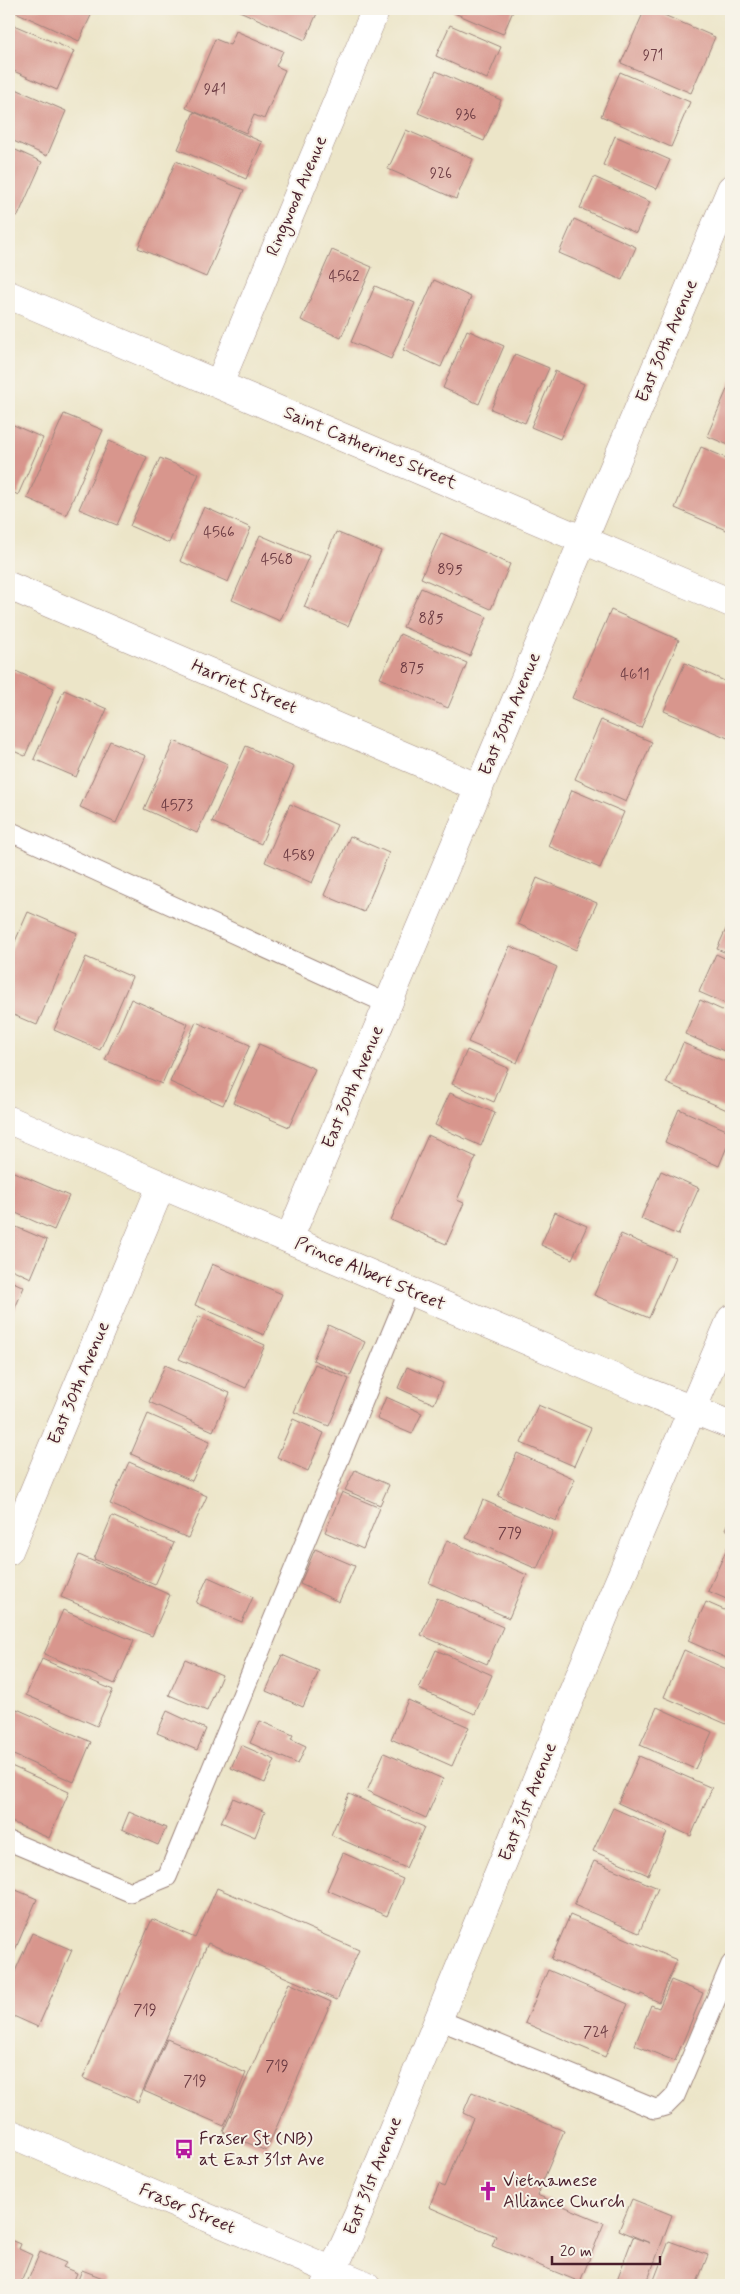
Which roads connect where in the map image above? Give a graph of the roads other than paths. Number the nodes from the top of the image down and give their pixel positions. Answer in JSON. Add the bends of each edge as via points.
{"nodes":[{"id":1,"x":376,"y":9,"type":"edge"},
{"id":2,"x":731,"y":189,"type":"edge"},
{"id":3,"x":9,"y":295,"type":"edge"},
{"id":4,"x":218,"y":384,"type":"junction"},
{"id":5,"x":584,"y":539,"type":"junction"},
{"id":6,"x":9,"y":586,"type":"edge"},
{"id":7,"x":731,"y":603,"type":"edge"},
{"id":8,"x":479,"y":788,"type":"junction"},
{"id":9,"x":9,"y":831,"type":"edge"},
{"id":10,"x":388,"y":1004,"type":"junction"},
{"id":11,"x":9,"y":1120,"type":"edge"},
{"id":12,"x":161,"y":1186,"type":"junction"},
{"id":13,"x":289,"y":1239,"type":"junction"},
{"id":14,"x":409,"y":1290,"type":"junction"},
{"id":15,"x":731,"y":1318,"type":"edge"},
{"id":16,"x":694,"y":1409,"type":"junction"},
{"id":17,"x":731,"y":1425,"type":"edge"},
{"id":18,"x":11,"y":1539,"type":"edge"},
{"id":19,"x":9,"y":1841,"type":"edge"},
{"id":20,"x":731,"y":1964,"type":"edge"},
{"id":21,"x":437,"y":2019,"type":"junction"},
{"id":22,"x":9,"y":2133,"type":"edge"},
{"id":23,"x":329,"y":2278,"type":"edge"},
{"id":24,"x":366,"y":2285,"type":"edge"}],
"edges":[{"from":1,"to":4,"type":"street","name":"Ringwood Avenue"},
{"from":2,"to":5,"type":"street","name":"East 30th Avenue"},
{"from":3,"to":4,"type":"street","name":"Saint Catherines Street"},
{"from":4,"to":5,"type":"street","name":"Saint Catherines Street"},
{"from":5,"to":7,"type":"street","name":"Saint Catherines Street"},
{"from":5,"to":8,"type":"street","name":"East 30th Avenue"},
{"from":6,"to":8,"type":"street","name":"Harriet Street"},
{"from":8,"to":10,"type":"street","name":"East 30th Avenue"},
{"from":9,"to":10,"type":"lane"},
{"from":10,"to":13,"type":"street","name":"East 30th Avenue"},
{"from":11,"to":12,"type":"street","name":"Prince Albert Street"},
{"from":12,"to":13,"type":"street","name":"Prince Albert Street"},
{"from":12,"to":18,"type":"street","name":"East 30th Avenue"},
{"from":13,"to":14,"type":"street","name":"Prince Albert Street"},
{"from":14,"to":16,"type":"street","name":"Prince Albert Street"},
{"from":14,"to":19,"type":"lane","via":[[167,1877],[130,1892]]},
{"from":15,"to":16,"type":"street","name":"East 31st Avenue"},
{"from":16,"to":17,"type":"street","name":"Prince Albert Street"},
{"from":16,"to":21,"type":"street","name":"East 31st Avenue"},
{"from":20,"to":21,"type":"lane","via":[[675,2096],[665,2106],[656,2109]]},
{"from":21,"to":23,"type":"street","name":"East 31st Avenue","via":[[358,2215]]},
{"from":22,"to":23,"type":"street","name":"Fraser Street"},
{"from":23,"to":24,"type":"street","name":"Fraser Street"}]}
